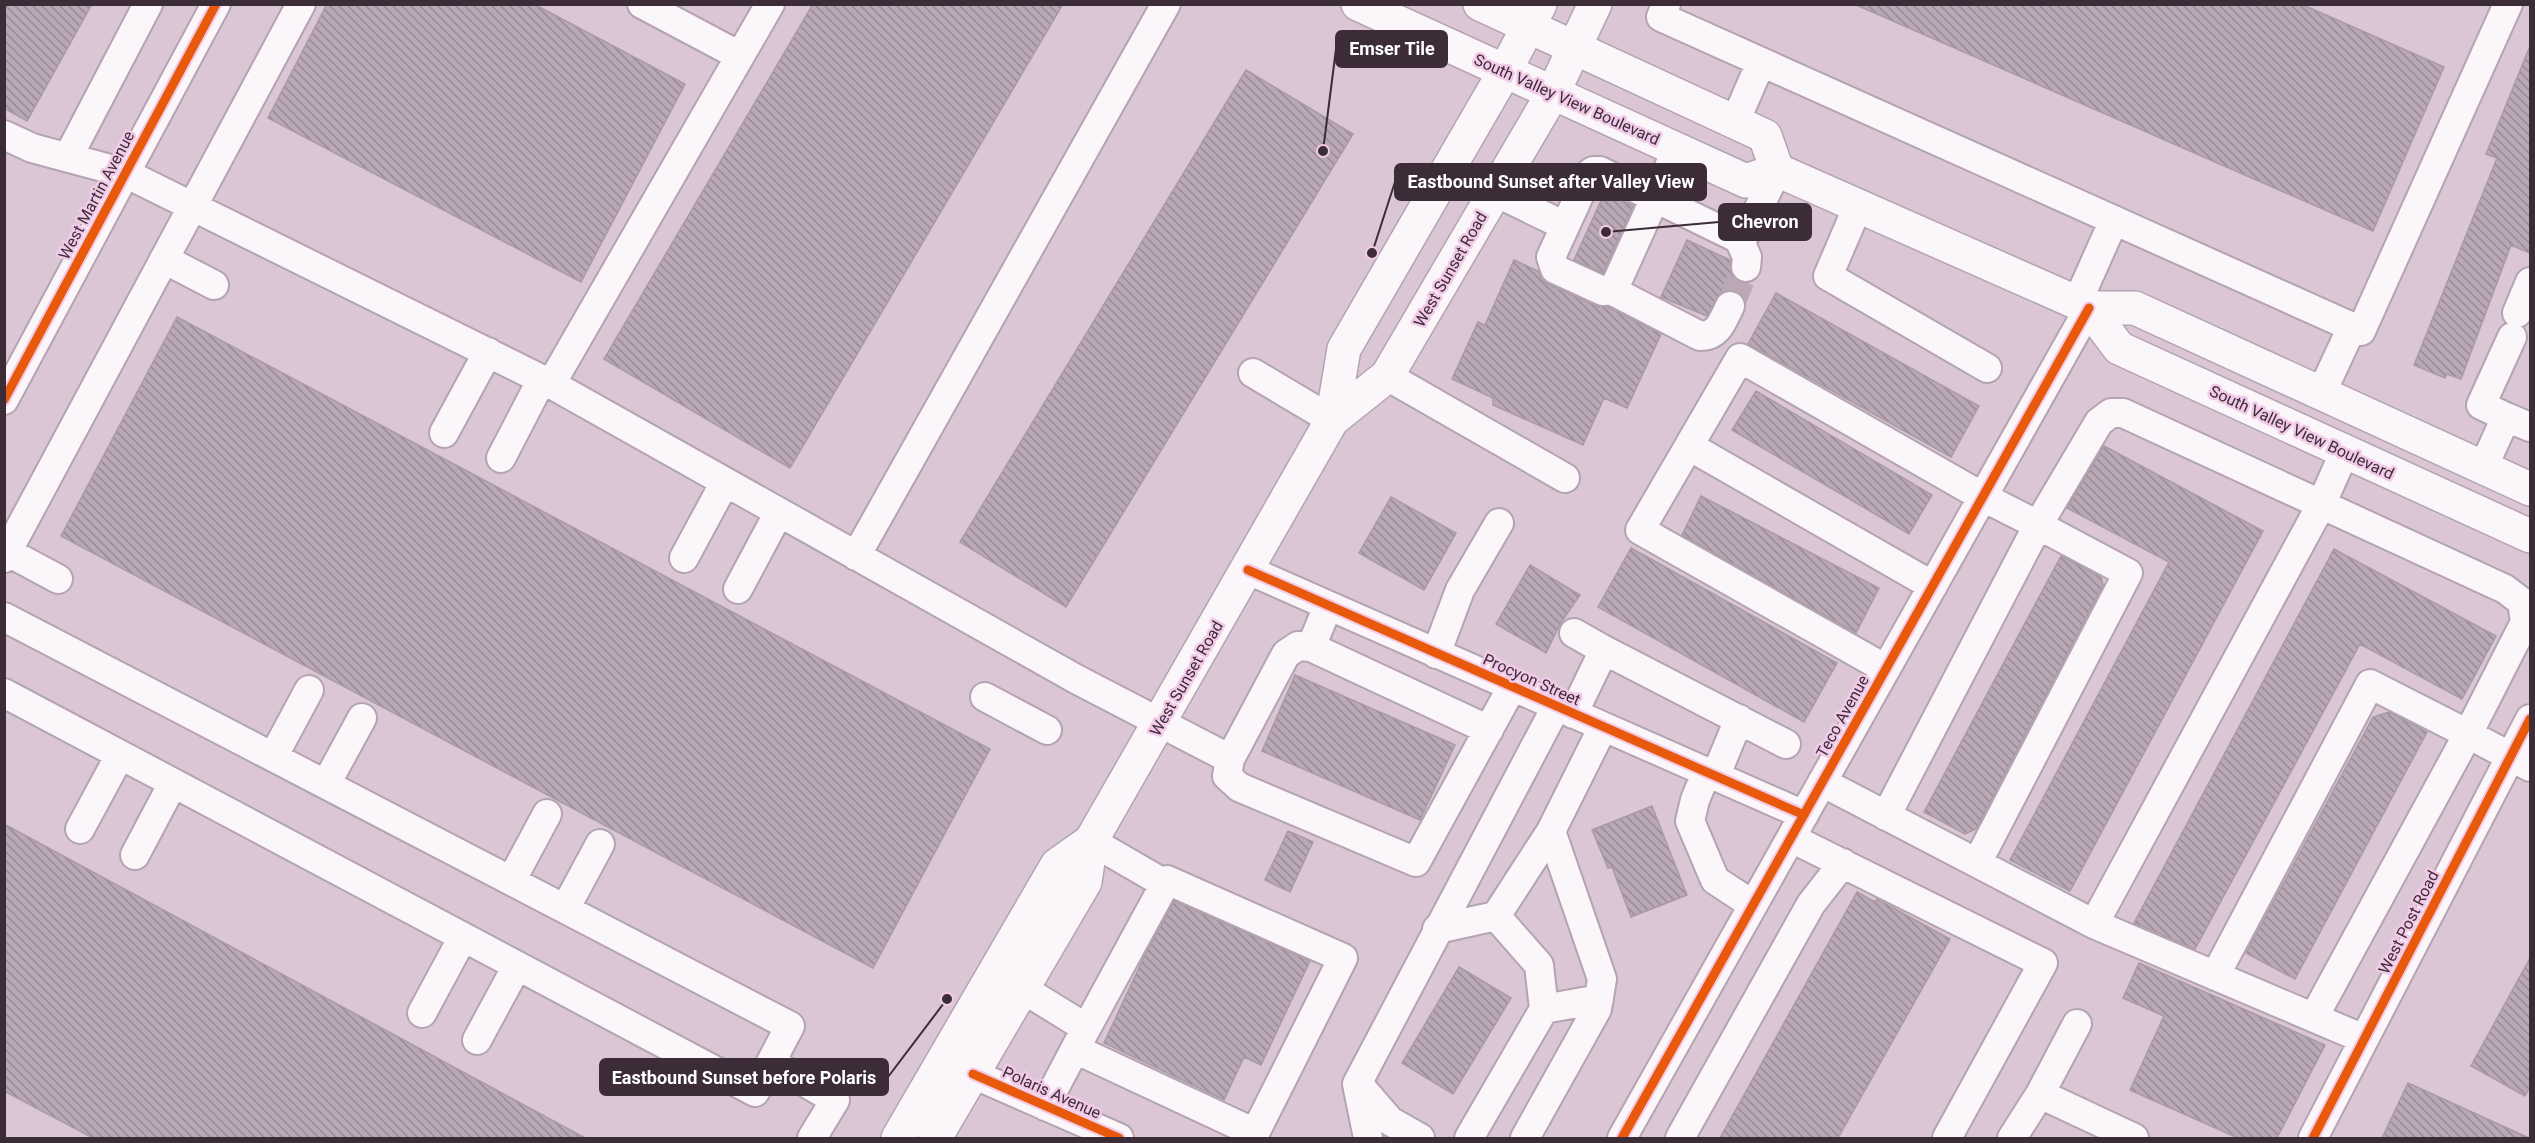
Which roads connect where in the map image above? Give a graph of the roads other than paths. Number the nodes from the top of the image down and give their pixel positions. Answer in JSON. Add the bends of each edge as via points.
{"nodes":[{"id":1,"x":148,"y":4,"type":"edge"},
{"id":2,"x":216,"y":4,"type":"edge"},
{"id":3,"x":301,"y":4,"type":"edge"},
{"id":4,"x":642,"y":4,"type":"edge"},
{"id":5,"x":770,"y":4,"type":"edge"},
{"id":6,"x":1166,"y":4,"type":"edge"},
{"id":7,"x":1358,"y":4,"type":"edge"},
{"id":8,"x":1480,"y":4,"type":"edge"},
{"id":9,"x":1595,"y":4,"type":"edge"},
{"id":10,"x":1666,"y":4,"type":"edge"},
{"id":11,"x":2500,"y":7,"type":"edge"},
{"id":12,"x":1534,"y":16,"type":"edge"},
{"id":13,"x":1575,"y":48,"type":"junction"},
{"id":14,"x":740,"y":56,"type":"junction"},
{"id":15,"x":1761,"y":62,"type":"junction"},
{"id":16,"x":1505,"y":71,"type":"junction"},
{"id":17,"x":1553,"y":93,"type":"junction"},
{"id":18,"x":1735,"y":122,"type":"junction"},
{"id":19,"x":4,"y":135,"type":"edge"},
{"id":20,"x":1677,"y":149,"type":"junction"},
{"id":21,"x":68,"y":157,"type":"junction"},
{"id":22,"x":1777,"y":170,"type":"junction"},
{"id":23,"x":125,"y":173,"type":"junction"},
{"id":24,"x":1495,"y":192,"type":"junction"},
{"id":25,"x":1654,"y":197,"type":"junction"},
{"id":26,"x":1858,"y":206,"type":"junction"},
{"id":27,"x":192,"y":207,"type":"junction"},
{"id":28,"x":2114,"y":220,"type":"junction"},
{"id":29,"x":1564,"y":226,"type":"junction"},
{"id":30,"x":1738,"y":237,"type":"junction"},
{"id":31,"x":164,"y":259,"type":"junction"},
{"id":32,"x":1746,"y":267,"type":"tunnel mouth"},
{"id":33,"x":2530,"y":282,"type":"edge"},
{"id":34,"x":214,"y":285,"type":"dead end"},
{"id":35,"x":1611,"y":290,"type":"junction"},
{"id":36,"x":1730,"y":306,"type":"tunnel mouth"},
{"id":37,"x":2083,"y":306,"type":"junction"},
{"id":38,"x":2352,"y":327,"type":"junction"},
{"id":39,"x":488,"y":352,"type":"junction"},
{"id":40,"x":1987,"y":368,"type":"dead end"},
{"id":41,"x":12,"y":369,"type":"edge"},
{"id":42,"x":1253,"y":373,"type":"dead end"},
{"id":43,"x":1387,"y":376,"type":"junction"},
{"id":44,"x":547,"y":381,"type":"junction"},
{"id":45,"x":2321,"y":394,"type":"junction"},
{"id":46,"x":4,"y":400,"type":"edge"},
{"id":47,"x":1332,"y":420,"type":"junction"},
{"id":48,"x":2518,"y":422,"type":"edge"},
{"id":49,"x":444,"y":433,"type":"dead end"},
{"id":50,"x":1689,"y":446,"type":"junction"},
{"id":51,"x":2345,"y":452,"type":"junction"},
{"id":52,"x":501,"y":458,"type":"dead end"},
{"id":53,"x":2483,"y":468,"type":"junction"},
{"id":54,"x":1565,"y":478,"type":"dead end"},
{"id":55,"x":725,"y":482,"type":"junction"},
{"id":56,"x":2530,"y":489,"type":"edge"},
{"id":57,"x":1983,"y":497,"type":"junction"},
{"id":58,"x":2321,"y":505,"type":"junction"},
{"id":59,"x":779,"y":512,"type":"junction"},
{"id":60,"x":1499,"y":523,"type":"dead end"},
{"id":61,"x":2038,"y":525,"type":"junction"},
{"id":62,"x":2530,"y":536,"type":"edge"},
{"id":63,"x":6,"y":555,"type":"edge"},
{"id":64,"x":856,"y":556,"type":"junction"},
{"id":65,"x":684,"y":558,"type":"dead end"},
{"id":66,"x":1248,"y":570,"type":"junction"},
{"id":67,"x":58,"y":579,"type":"dead end"},
{"id":68,"x":1933,"y":586,"type":"junction"},
{"id":69,"x":738,"y":589,"type":"dead end"},
{"id":70,"x":1328,"y":606,"type":"junction"},
{"id":71,"x":4,"y":617,"type":"edge"},
{"id":72,"x":1574,"y":633,"type":"dead end"},
{"id":73,"x":1311,"y":647,"type":"junction"},
{"id":74,"x":1604,"y":650,"type":"junction"},
{"id":75,"x":1436,"y":654,"type":"junction"},
{"id":76,"x":1886,"y":669,"type":"junction"},
{"id":77,"x":1512,"y":687,"type":"junction"},
{"id":78,"x":309,"y":690,"type":"dead end"},
{"id":79,"x":4,"y":693,"type":"edge"},
{"id":80,"x":985,"y":697,"type":"dead end"},
{"id":81,"x":1565,"y":710,"type":"junction"},
{"id":82,"x":362,"y":718,"type":"dead end"},
{"id":83,"x":1739,"y":719,"type":"junction"},
{"id":84,"x":2530,"y":719,"type":"edge"},
{"id":85,"x":1161,"y":722,"type":"junction"},
{"id":86,"x":1603,"y":727,"type":"junction"},
{"id":87,"x":1047,"y":730,"type":"dead end"},
{"id":88,"x":1489,"y":730,"type":"junction"},
{"id":89,"x":2468,"y":734,"type":"junction"},
{"id":90,"x":1786,"y":744,"type":"dead end"},
{"id":91,"x":120,"y":754,"type":"junction"},
{"id":92,"x":273,"y":757,"type":"junction"},
{"id":93,"x":1230,"y":759,"type":"junction"},
{"id":94,"x":2521,"y":762,"type":"edge"},
{"id":95,"x":1711,"y":775,"type":"junction"},
{"id":96,"x":1822,"y":782,"type":"junction"},
{"id":97,"x":173,"y":783,"type":"junction"},
{"id":98,"x":326,"y":784,"type":"junction"},
{"id":99,"x":547,"y":814,"type":"dead end"},
{"id":100,"x":1886,"y":816,"type":"junction"},
{"id":101,"x":1797,"y":826,"type":"junction"},
{"id":102,"x":80,"y":829,"type":"dead end"},
{"id":103,"x":1551,"y":831,"type":"junction"},
{"id":104,"x":1091,"y":841,"type":"junction"},
{"id":105,"x":600,"y":844,"type":"dead end"},
{"id":106,"x":135,"y":855,"type":"dead end"},
{"id":107,"x":1843,"y":863,"type":"junction"},
{"id":108,"x":1977,"y":863,"type":"junction"},
{"id":109,"x":511,"y":881,"type":"junction"},
{"id":110,"x":1165,"y":884,"type":"junction"},
{"id":111,"x":1753,"y":905,"type":"junction"},
{"id":112,"x":565,"y":909,"type":"junction"},
{"id":113,"x":1496,"y":916,"type":"junction"},
{"id":114,"x":2094,"y":924,"type":"junction"},
{"id":115,"x":1437,"y":929,"type":"junction"},
{"id":116,"x":463,"y":937,"type":"junction"},
{"id":117,"x":517,"y":966,"type":"junction"},
{"id":118,"x":2215,"y":976,"type":"junction"},
{"id":119,"x":1023,"y":989,"type":"junction"},
{"id":120,"x":1599,"y":999,"type":"junction"},
{"id":121,"x":1544,"y":1010,"type":"junction"},
{"id":122,"x":422,"y":1014,"type":"dead end"},
{"id":123,"x":2314,"y":1017,"type":"junction"},
{"id":124,"x":2077,"y":1024,"type":"dead end"},
{"id":125,"x":1081,"y":1038,"type":"junction"},
{"id":126,"x":2364,"y":1039,"type":"junction"},
{"id":127,"x":477,"y":1040,"type":"dead end"},
{"id":128,"x":771,"y":1062,"type":"junction"},
{"id":129,"x":973,"y":1074,"type":"junction"},
{"id":130,"x":1357,"y":1084,"type":"junction"},
{"id":131,"x":2040,"y":1094,"type":"junction"},
{"id":132,"x":1045,"y":1106,"type":"junction"},
{"id":133,"x":812,"y":1138,"type":"edge"},
{"id":134,"x":898,"y":1138,"type":"edge"},
{"id":135,"x":935,"y":1138,"type":"edge"},
{"id":136,"x":1119,"y":1138,"type":"edge"},
{"id":137,"x":1368,"y":1138,"type":"edge"},
{"id":138,"x":1420,"y":1138,"type":"edge"},
{"id":139,"x":1469,"y":1138,"type":"edge"},
{"id":140,"x":1525,"y":1138,"type":"edge"},
{"id":141,"x":1622,"y":1138,"type":"edge"},
{"id":142,"x":1680,"y":1138,"type":"edge"},
{"id":143,"x":1947,"y":1138,"type":"edge"},
{"id":144,"x":2012,"y":1138,"type":"edge"},
{"id":145,"x":2134,"y":1138,"type":"edge"},
{"id":146,"x":2313,"y":1138,"type":"edge"}],
"edges":[{"from":1,"to":21,"type":"street"},
{"from":2,"to":23,"type":"street","name":"West Martin Avenue"},
{"from":3,"to":27,"type":"street"},
{"from":4,"to":14,"type":"street"},
{"from":5,"to":14,"type":"street"},
{"from":6,"to":64,"type":"street"},
{"from":7,"to":16,"type":"main road","name":"South Valley View Boulevard"},
{"from":8,"to":12,"type":"main road"},
{"from":9,"to":13,"type":"main road","name":"West Sunset Road"},
{"from":10,"to":15,"type":"street","via":[[1661,16]]},
{"from":11,"to":38,"type":"street","via":[[2361,331]]},
{"from":12,"to":13,"type":"main road"},
{"from":12,"to":16,"type":"main road","name":"West Sunset Road"},
{"from":13,"to":17,"type":"main road","name":"West Sunset Road"},
{"from":13,"to":18,"type":"main road"},
{"from":14,"to":44,"type":"street"},
{"from":15,"to":18,"type":"street"},
{"from":15,"to":28,"type":"street"},
{"from":16,"to":17,"type":"main road","name":"South Valley View Boulevard"},
{"from":16,"to":47,"type":"main road","name":"West Sunset Road","via":[[1344,349]]},
{"from":17,"to":20,"type":"main road","name":"South Valley View Boulevard"},
{"from":17,"to":24,"type":"main road","name":"West Sunset Road"},
{"from":18,"to":22,"type":"main road","via":[[1766,136]]},
{"from":19,"to":21,"type":"street","via":[[32,148]]},
{"from":20,"to":22,"type":"main road","name":"South Valley View Boulevard","via":[[1746,181]]},
{"from":20,"to":25,"type":"street"},
{"from":21,"to":23,"type":"street"},
{"from":22,"to":26,"type":"main road","name":"South Valley View Boulevard"},
{"from":22,"to":30,"type":"street","via":[[1748,231]]},
{"from":23,"to":27,"type":"street"},
{"from":23,"to":41,"type":"street","name":"West Martin Avenue"},
{"from":24,"to":29,"type":"street"},
{"from":24,"to":43,"type":"main road","name":"West Sunset Road"},
{"from":25,"to":29,"type":"street","via":[[1593,171]]},
{"from":25,"to":30,"type":"street"},
{"from":25,"to":35,"type":"street"},
{"from":26,"to":37,"type":"main road","name":"South Valley View Boulevard"},
{"from":26,"to":40,"type":"street","via":[[1828,276]]},
{"from":27,"to":31,"type":"street"},
{"from":27,"to":39,"type":"street"},
{"from":28,"to":37,"type":"street","name":"Teco Avenue"},
{"from":28,"to":38,"type":"street"},
{"from":29,"to":35,"type":"street","via":[[1551,256],[1555,269],[1603,291]]},
{"from":30,"to":32,"type":"street","via":[[1747,257]]},
{"from":31,"to":34,"type":"street"},
{"from":31,"to":63,"type":"street"},
{"from":33,"to":48,"type":"street","via":[[2481,405]]},
{"from":35,"to":36,"type":"street","via":[[1700,336],[1719,327]]},
{"from":37,"to":45,"type":"main road","name":"South Valley View Boulevard","via":[[2135,308]]},
{"from":37,"to":51,"type":"main road","name":"South Valley View Boulevard","via":[[2119,348]]},
{"from":37,"to":57,"type":"street","name":"Teco Avenue"},
{"from":38,"to":45,"type":"street"},
{"from":39,"to":44,"type":"street"},
{"from":39,"to":49,"type":"street"},
{"from":41,"to":46,"type":"street","name":"West Martin Avenue"},
{"from":42,"to":47,"type":"street"},
{"from":43,"to":47,"type":"main road","name":"West Sunset Road"},
{"from":43,"to":54,"type":"street"},
{"from":44,"to":52,"type":"street"},
{"from":44,"to":55,"type":"street"},
{"from":45,"to":53,"type":"main road","name":"South Valley View Boulevard"},
{"from":47,"to":66,"type":"main road","name":"West Sunset Road"},
{"from":48,"to":53,"type":"street"},
{"from":50,"to":57,"type":"street","via":[[1740,358]]},
{"from":50,"to":68,"type":"street"},
{"from":50,"to":76,"type":"street","via":[[1640,530]]},
{"from":51,"to":58,"type":"street"},
{"from":51,"to":62,"type":"main road","name":"South Valley View Boulevard"},
{"from":53,"to":56,"type":"main road","name":"South Valley View Boulevard"},
{"from":55,"to":59,"type":"street"},
{"from":55,"to":65,"type":"street"},
{"from":57,"to":61,"type":"street"},
{"from":57,"to":68,"type":"street","name":"Teco Avenue"},
{"from":58,"to":61,"type":"street","via":[[2122,413],[2111,413],[2098,422]]},
{"from":58,"to":89,"type":"street","via":[[2505,589],[2522,602],[2525,622]]},
{"from":58,"to":114,"type":"street"},
{"from":59,"to":64,"type":"street"},
{"from":59,"to":69,"type":"street"},
{"from":60,"to":75,"type":"street","via":[[1460,590]]},
{"from":61,"to":100,"type":"street"},
{"from":61,"to":108,"type":"street","via":[[2128,573]]},
{"from":63,"to":67,"type":"street"},
{"from":64,"to":85,"type":"street"},
{"from":66,"to":70,"type":"street","name":"Procyon Street"},
{"from":66,"to":85,"type":"main road","name":"West Sunset Road"},
{"from":68,"to":76,"type":"street","name":"Teco Avenue"},
{"from":70,"to":73,"type":"street"},
{"from":70,"to":75,"type":"street","name":"Procyon Street"},
{"from":71,"to":92,"type":"street"},
{"from":72,"to":74,"type":"street"},
{"from":73,"to":88,"type":"street"},
{"from":73,"to":93,"type":"street","via":[[1298,646],[1286,654]]},
{"from":74,"to":81,"type":"street"},
{"from":74,"to":83,"type":"street"},
{"from":75,"to":77,"type":"street","name":"Procyon Street"},
{"from":76,"to":96,"type":"street","name":"Teco Avenue"},
{"from":77,"to":81,"type":"street","name":"Procyon Street"},
{"from":77,"to":88,"type":"street"},
{"from":78,"to":92,"type":"street"},
{"from":79,"to":91,"type":"street"},
{"from":80,"to":87,"type":"street"},
{"from":81,"to":86,"type":"street","name":"Procyon Street"},
{"from":81,"to":115,"type":"street"},
{"from":82,"to":98,"type":"street"},
{"from":83,"to":90,"type":"street"},
{"from":83,"to":95,"type":"street"},
{"from":84,"to":94,"type":"street","name":"West Post Road"},
{"from":85,"to":93,"type":"street"},
{"from":85,"to":104,"type":"main road","name":"West Sunset Road"},
{"from":86,"to":95,"type":"street","name":"Procyon Street"},
{"from":86,"to":103,"type":"street"},
{"from":88,"to":93,"type":"street","via":[[1416,862],[1239,787],[1227,776]]},
{"from":89,"to":94,"type":"street"},
{"from":89,"to":118,"type":"street","via":[[2370,684]]},
{"from":89,"to":123,"type":"street"},
{"from":91,"to":97,"type":"street"},
{"from":91,"to":102,"type":"street"},
{"from":92,"to":98,"type":"street"},
{"from":94,"to":126,"type":"street","name":"West Post Road"},
{"from":95,"to":101,"type":"street","name":"Procyon Street"},
{"from":95,"to":111,"type":"street","via":[[1695,800],[1690,821],[1715,880]]},
{"from":96,"to":100,"type":"street"},
{"from":96,"to":101,"type":"street","name":"Teco Avenue"},
{"from":97,"to":106,"type":"street"},
{"from":97,"to":116,"type":"street"},
{"from":98,"to":109,"type":"street"},
{"from":99,"to":109,"type":"street"},
{"from":100,"to":108,"type":"street"},
{"from":101,"to":107,"type":"street","name":"Procyon Street"},
{"from":101,"to":111,"type":"street","name":"Teco Avenue"},
{"from":103,"to":113,"type":"street"},
{"from":103,"to":120,"type":"street","via":[[1602,979]]},
{"from":104,"to":110,"type":"street"},
{"from":104,"to":119,"type":"main road","name":"West Sunset Road","via":[[1085,882]]},
{"from":104,"to":134,"type":"main road","name":"West Sunset Road","via":[[1057,866]]},
{"from":105,"to":112,"type":"street"},
{"from":107,"to":142,"type":"street","via":[[1811,904]]},
{"from":107,"to":143,"type":"street","name":"Procyon Street","via":[[2043,963]]},
{"from":108,"to":114,"type":"street"},
{"from":109,"to":112,"type":"street"},
{"from":110,"to":125,"type":"street"},
{"from":110,"to":125,"type":"street","via":[[1167,880],[1343,958],[1255,1133]]},
{"from":111,"to":141,"type":"street","name":"Teco Avenue"},
{"from":112,"to":128,"type":"street","via":[[790,1026]]},
{"from":113,"to":115,"type":"street"},
{"from":113,"to":121,"type":"street","via":[[1539,965]]},
{"from":114,"to":118,"type":"street"},
{"from":115,"to":130,"type":"street"},
{"from":116,"to":117,"type":"street"},
{"from":116,"to":122,"type":"street"},
{"from":117,"to":127,"type":"street"},
{"from":117,"to":128,"type":"street","via":[[755,1092]]},
{"from":118,"to":123,"type":"street"},
{"from":119,"to":125,"type":"street"},
{"from":119,"to":129,"type":"main road","name":"West Sunset Road"},
{"from":120,"to":121,"type":"street"},
{"from":120,"to":140,"type":"street"},
{"from":121,"to":139,"type":"street"},
{"from":123,"to":126,"type":"street"},
{"from":124,"to":131,"type":"street"},
{"from":125,"to":132,"type":"street"},
{"from":126,"to":146,"type":"street","name":"West Post Road"},
{"from":128,"to":133,"type":"street","via":[[835,1100]]},
{"from":129,"to":132,"type":"street","name":"Polaris Avenue"},
{"from":129,"to":135,"type":"main road","name":"West Sunset Road"},
{"from":130,"to":137,"type":"street"},
{"from":130,"to":138,"type":"street","via":[[1390,1121]]},
{"from":131,"to":144,"type":"street"},
{"from":131,"to":145,"type":"street"},
{"from":132,"to":136,"type":"street","name":"Polaris Avenue"}]}
